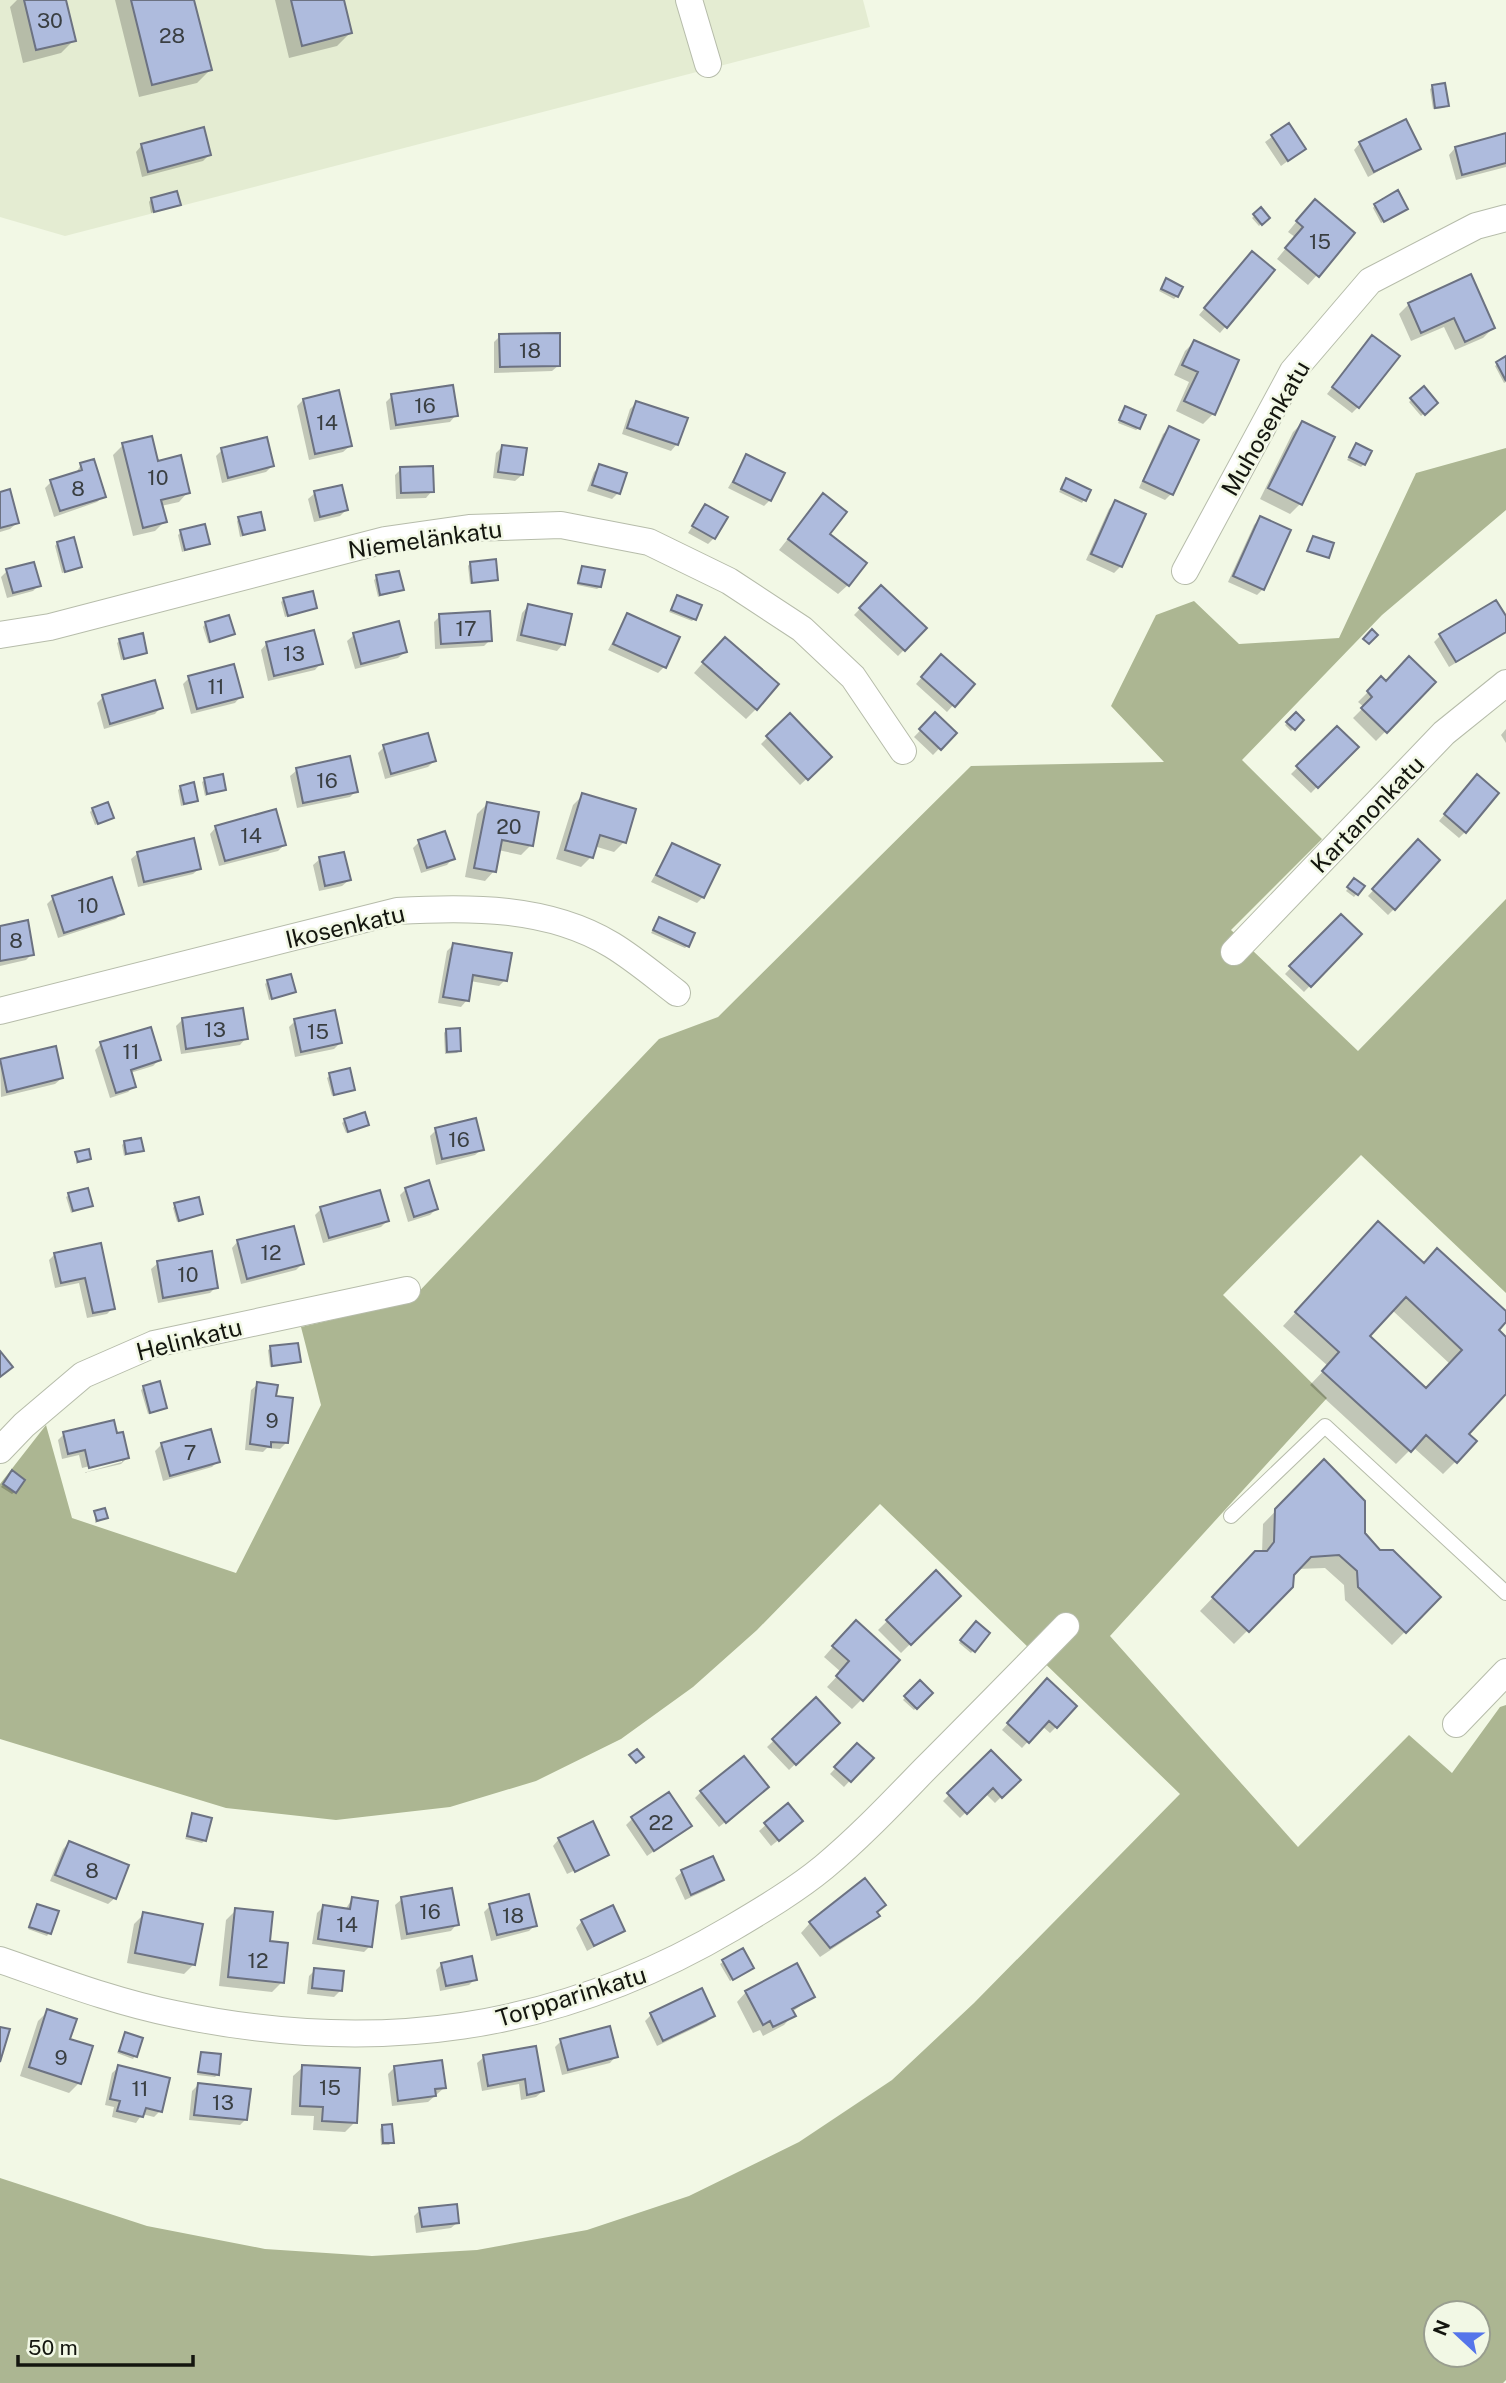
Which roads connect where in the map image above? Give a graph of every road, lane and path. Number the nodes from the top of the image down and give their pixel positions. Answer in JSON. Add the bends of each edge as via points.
{"nodes":[{"id":1,"x":689,"y":0,"type":"edge"},
{"id":2,"x":708,"y":64,"type":"dead end"},
{"id":3,"x":1506,"y":218,"type":"edge"},
{"id":4,"x":1185,"y":571,"type":"dead end"},
{"id":5,"x":0,"y":635,"type":"edge"},
{"id":6,"x":1506,"y":682,"type":"edge"},
{"id":7,"x":903,"y":751,"type":"dead end"},
{"id":8,"x":1234,"y":952,"type":"dead end"},
{"id":9,"x":677,"y":993,"type":"dead end"},
{"id":10,"x":0,"y":1011,"type":"edge"},
{"id":11,"x":407,"y":1290,"type":"dead end"},
{"id":12,"x":0,"y":1450,"type":"edge"},
{"id":13,"x":1231,"y":1516,"type":"dead end"},
{"id":14,"x":1506,"y":1593,"type":"edge"},
{"id":15,"x":1066,"y":1626,"type":"dead end"},
{"id":16,"x":1506,"y":1672,"type":"edge"},
{"id":17,"x":1456,"y":1724,"type":"dead end"},
{"id":18,"x":0,"y":1960,"type":"edge"}],
"edges":[{"from":1,"to":2,"type":"street"},
{"from":3,"to":4,"type":"street","name":"Muhosenkatu","via":[[1476,226],[1370,281],[1293,371]]},
{"from":5,"to":7,"type":"street","name":"Niemelänkatu","via":[[50,627],[385,540],[470,528],[561,525],[649,542],[729,581],[802,629],[853,677]]},
{"from":6,"to":8,"type":"street","name":"Kartanonkatu","via":[[1444,733]]},
{"from":9,"to":10,"type":"street","name":"Ikosenkatu","via":[[611,944],[563,923],[457,907],[397,911]]},
{"from":11,"to":12,"type":"street","name":"Helinkatu","via":[[154,1344],[83,1375]]},
{"from":13,"to":14,"type":"lane","via":[[1325,1426]]},
{"from":15,"to":18,"type":"street","name":"Torpparinkatu","via":[[823,1868],[770,1905],[652,1972],[582,1998],[511,2018],[446,2029],[388,2035],[315,2034],[173,2014]]},
{"from":16,"to":17,"type":"street"}]}
